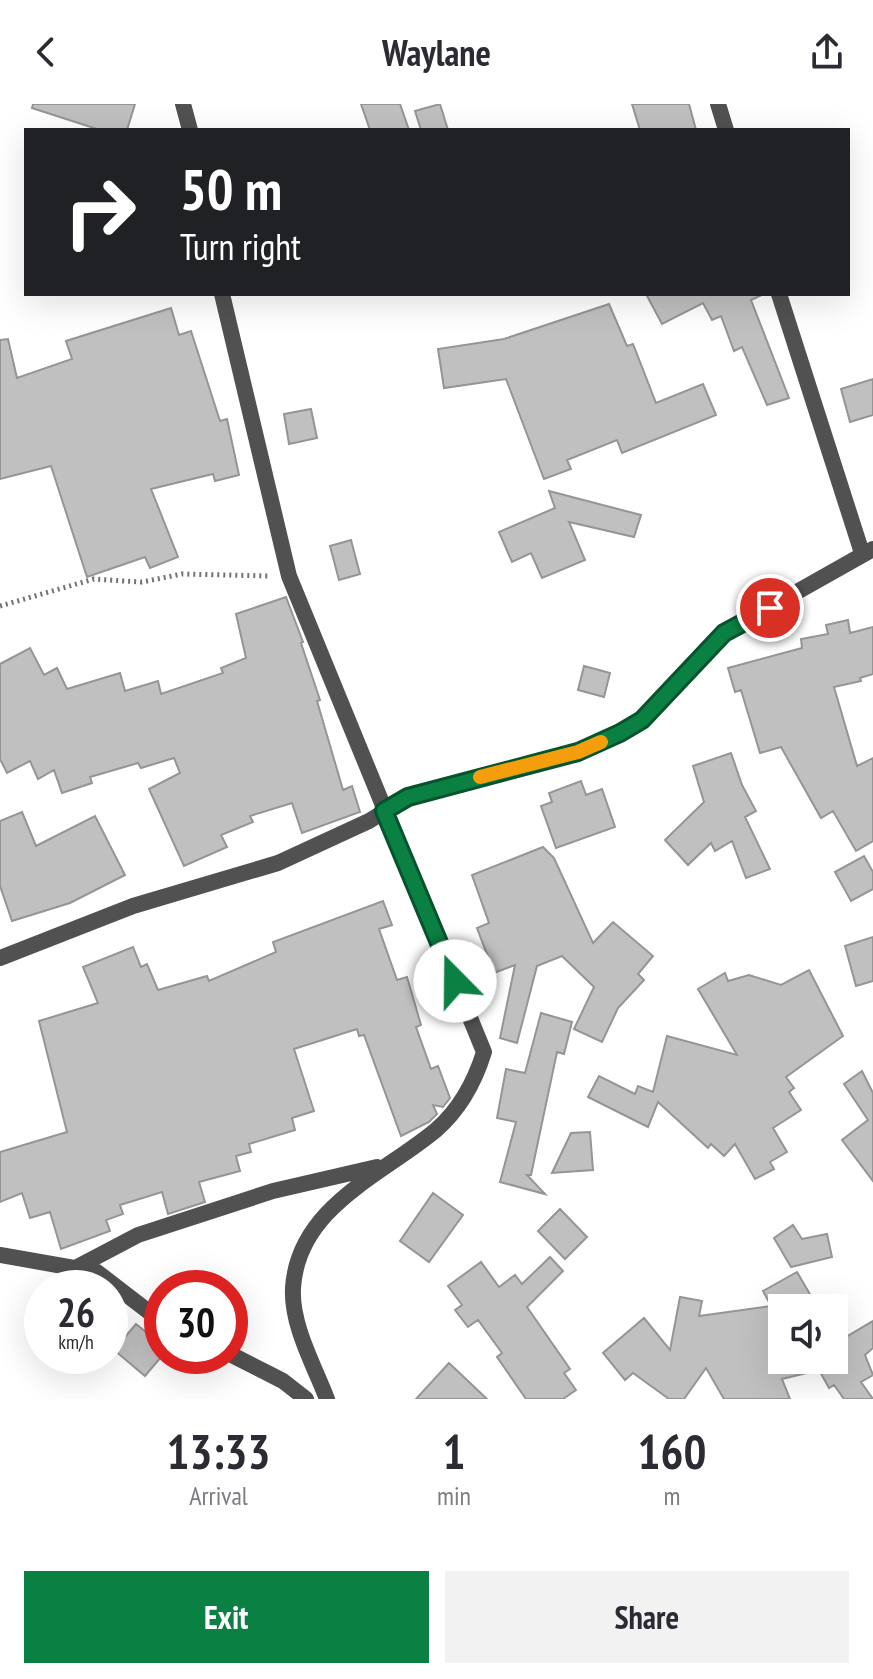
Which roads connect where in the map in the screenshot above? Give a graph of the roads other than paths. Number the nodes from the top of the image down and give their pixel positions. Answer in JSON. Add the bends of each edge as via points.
{"nodes":[{"id":1,"x":183,"y":104,"type":"edge"},
{"id":2,"x":718,"y":104,"type":"edge"},
{"id":3,"x":189,"y":128,"type":"edge"},
{"id":4,"x":725,"y":128,"type":"edge"},
{"id":5,"x":222,"y":296,"type":"edge"},
{"id":6,"x":780,"y":296,"type":"edge"},
{"id":7,"x":868,"y":551,"type":"edge"},
{"id":8,"x":384,"y":811,"type":"junction"},
{"id":9,"x":0,"y":958,"type":"edge"},
{"id":10,"x":386,"y":1165,"type":"junction"},
{"id":11,"x":0,"y":1255,"type":"edge"},
{"id":12,"x":79,"y":1266,"type":"junction"},
{"id":13,"x":144,"y":1306,"type":"edge"},
{"id":14,"x":248,"y":1363,"type":"edge"},
{"id":15,"x":306,"y":1399,"type":"edge"},
{"id":16,"x":327,"y":1399,"type":"edge"}],
"edges":[{"from":1,"to":3,"type":"street"},
{"from":2,"to":4,"type":"street"},
{"from":5,"to":8,"type":"street","via":[[289,576]]},
{"from":6,"to":7,"type":"street"},
{"from":7,"to":8,"type":"street","via":[[724,633],[642,720],[620,733],[578,752],[408,797]]},
{"from":8,"to":9,"type":"street","via":[[278,863],[133,906]]},
{"from":8,"to":10,"type":"street","via":[[484,1052],[476,1078],[438,1128]]},
{"from":10,"to":12,"type":"street","via":[[273,1191],[138,1235]]},
{"from":10,"to":16,"type":"street","via":[[332,1207],[300,1251],[293,1290],[297,1321]]},
{"from":11,"to":12,"type":"street"},
{"from":12,"to":13,"type":"street","via":[[97,1272]]},
{"from":14,"to":15,"type":"street"}]}
